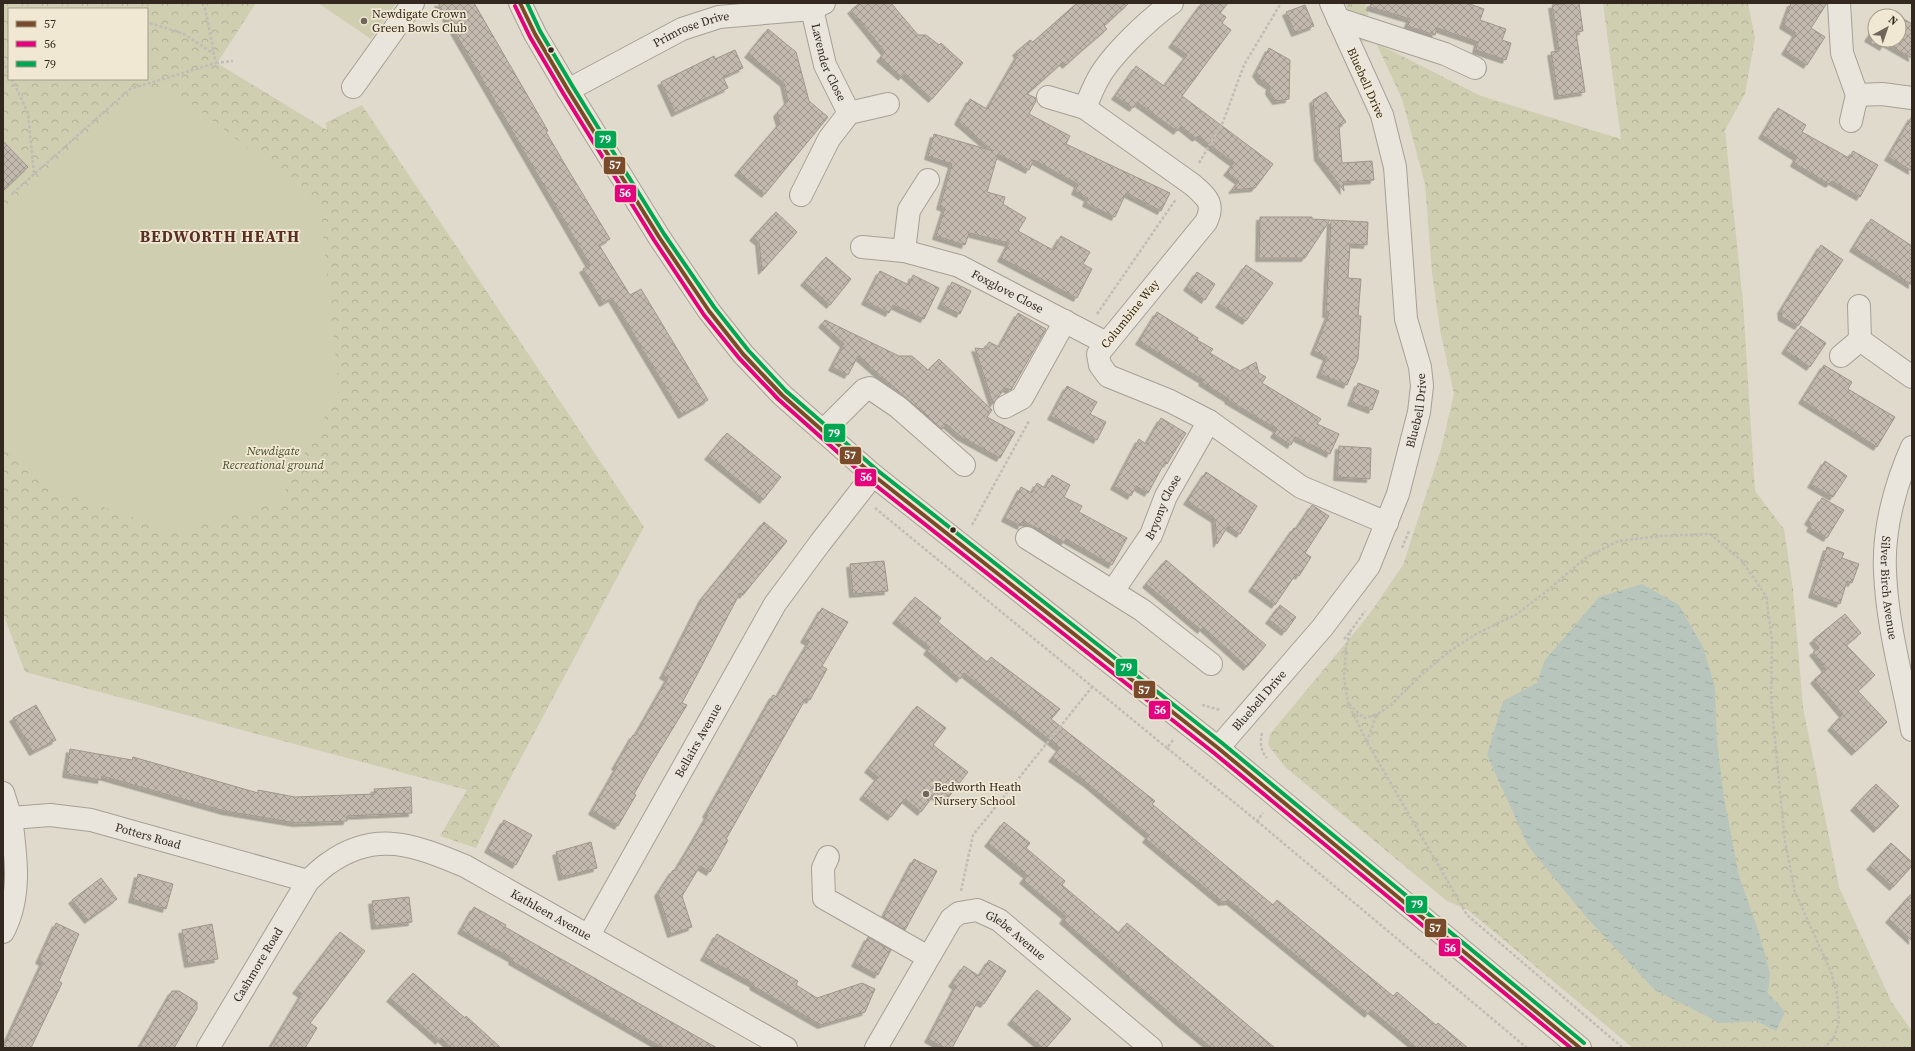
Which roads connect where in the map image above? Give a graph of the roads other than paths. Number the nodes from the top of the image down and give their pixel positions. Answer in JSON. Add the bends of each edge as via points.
{"nodes":[{"id":1,"x":413,"y":3,"type":"edge"},
{"id":2,"x":520,"y":3,"type":"edge"},
{"id":3,"x":1839,"y":3,"type":"edge"},
{"id":4,"x":1162,"y":5,"type":"edge"},
{"id":5,"x":818,"y":6,"type":"edge"},
{"id":6,"x":717,"y":10,"type":"edge"},
{"id":7,"x":1334,"y":11,"type":"edge"},
{"id":8,"x":1475,"y":68,"type":"dead end"},
{"id":9,"x":353,"y":87,"type":"dead end"},
{"id":10,"x":568,"y":90,"type":"junction"},
{"id":11,"x":1857,"y":95,"type":"junction"},
{"id":12,"x":1048,"y":97,"type":"dead end"},
{"id":13,"x":1912,"y":98,"type":"edge"},
{"id":14,"x":888,"y":104,"type":"dead end"},
{"id":15,"x":1085,"y":108,"type":"junction"},
{"id":16,"x":848,"y":114,"type":"junction"},
{"id":17,"x":1851,"y":121,"type":"dead end"},
{"id":18,"x":928,"y":180,"type":"dead end"},
{"id":19,"x":801,"y":195,"type":"dead end"},
{"id":20,"x":862,"y":247,"type":"dead end"},
{"id":21,"x":904,"y":250,"type":"junction"},
{"id":22,"x":1859,"y":306,"type":"dead end"},
{"id":23,"x":1065,"y":321,"type":"junction"},
{"id":24,"x":1860,"y":340,"type":"junction"},
{"id":25,"x":1106,"y":342,"type":"junction"},
{"id":26,"x":1841,"y":356,"type":"dead end"},
{"id":27,"x":1912,"y":377,"type":"edge"},
{"id":28,"x":1005,"y":407,"type":"dead end"},
{"id":29,"x":1208,"y":421,"type":"junction"},
{"id":30,"x":823,"y":431,"type":"junction"},
{"id":31,"x":1910,"y":455,"type":"edge"},
{"id":32,"x":964,"y":465,"type":"dead end"},
{"id":33,"x":873,"y":475,"type":"junction"},
{"id":34,"x":1387,"y":523,"type":"junction"},
{"id":35,"x":1027,"y":538,"type":"dead end"},
{"id":36,"x":1112,"y":591,"type":"junction"},
{"id":37,"x":1211,"y":664,"type":"dead end"},
{"id":38,"x":1912,"y":730,"type":"edge"},
{"id":39,"x":1218,"y":748,"type":"junction"},
{"id":40,"x":3,"y":793,"type":"edge"},
{"id":41,"x":11,"y":818,"type":"junction"},
{"id":42,"x":828,"y":857,"type":"dead end"},
{"id":43,"x":308,"y":881,"type":"junction"},
{"id":44,"x":3,"y":932,"type":"edge"},
{"id":45,"x":589,"y":935,"type":"junction"},
{"id":46,"x":928,"y":957,"type":"junction"},
{"id":47,"x":208,"y":1048,"type":"edge"},
{"id":48,"x":786,"y":1048,"type":"edge"},
{"id":49,"x":876,"y":1048,"type":"edge"},
{"id":50,"x":1151,"y":1048,"type":"edge"},
{"id":51,"x":1580,"y":1048,"type":"edge"}],
"edges":[{"from":1,"to":9,"type":"street"},
{"from":2,"to":10,"type":"street"},
{"from":3,"to":11,"type":"street","via":[[1842,52]]},
{"from":4,"to":15,"type":"street","via":[[1119,51],[1098,78]]},
{"from":5,"to":6,"type":"street","name":"Primrose Drive"},
{"from":5,"to":16,"type":"street","name":"Lavender Close","via":[[825,65]]},
{"from":6,"to":10,"type":"street","name":"Primrose Drive"},
{"from":7,"to":8,"type":"street"},
{"from":7,"to":34,"type":"street","name":"Bluebell Drive","via":[[1382,115],[1395,167],[1406,319],[1421,374],[1418,412],[1398,494]]},
{"from":10,"to":30,"type":"street","via":[[659,237],[709,311],[743,354],[782,395]]},
{"from":11,"to":13,"type":"street","via":[[1882,94]]},
{"from":11,"to":17,"type":"street"},
{"from":12,"to":15,"type":"street","name":"Columbine Way"},
{"from":14,"to":16,"type":"street","name":"Lavender Close"},
{"from":15,"to":25,"type":"street","name":"Columbine Way","via":[[1188,182],[1206,197],[1211,212],[1206,222]]},
{"from":16,"to":19,"type":"street","name":"Lavender Close","via":[[829,139]]},
{"from":18,"to":21,"type":"street","via":[[908,210]]},
{"from":20,"to":21,"type":"street","name":"Foxglove Close"},
{"from":21,"to":23,"type":"street","name":"Foxglove Close","via":[[959,266]]},
{"from":22,"to":24,"type":"street"},
{"from":23,"to":25,"type":"street","name":"Foxglove Close"},
{"from":23,"to":28,"type":"street","via":[[1022,398]]},
{"from":24,"to":26,"type":"street"},
{"from":24,"to":27,"type":"street"},
{"from":25,"to":29,"type":"street","name":"Columbine Way","via":[[1098,354],[1100,365],[1108,376],[1170,401]]},
{"from":29,"to":34,"type":"street","name":"Columbine Way","via":[[1301,487]]},
{"from":29,"to":36,"type":"street","name":"Bryony Close","via":[[1166,496],[1151,535]]},
{"from":30,"to":32,"type":"street","via":[[864,390],[870,388],[898,407]]},
{"from":30,"to":33,"type":"street"},
{"from":31,"to":38,"type":"street","name":"Silver Birch Avenue","via":[[1896,491],[1887,532],[1885,570],[1890,619]]},
{"from":33,"to":39,"type":"street"},
{"from":33,"to":45,"type":"street","name":"Bellairs Avenue","via":[[775,604]]},
{"from":34,"to":39,"type":"street","name":"Bluebell Drive","via":[[1369,566],[1336,610]]},
{"from":35,"to":36,"type":"street"},
{"from":36,"to":37,"type":"street","via":[[1142,610]]},
{"from":39,"to":51,"type":"street"},
{"from":40,"to":41,"type":"street"},
{"from":41,"to":43,"type":"street","name":"Potters Road","via":[[50,815],[91,820]]},
{"from":41,"to":44,"type":"street","via":[[17,859],[15,894],[8,923]]},
{"from":42,"to":46,"type":"street","via":[[823,868],[819,903]]},
{"from":43,"to":45,"type":"street","name":"Kathleen Avenue","via":[[328,863],[352,850],[396,843],[421,848],[465,866]]},
{"from":43,"to":47,"type":"street","name":"Cashmore Road"},
{"from":45,"to":48,"type":"street","name":"Kathleen Avenue"},
{"from":46,"to":49,"type":"street"},
{"from":46,"to":50,"type":"street","name":"Glebe Avenue","via":[[951,919],[960,913],[977,910],[999,920]]}]}
